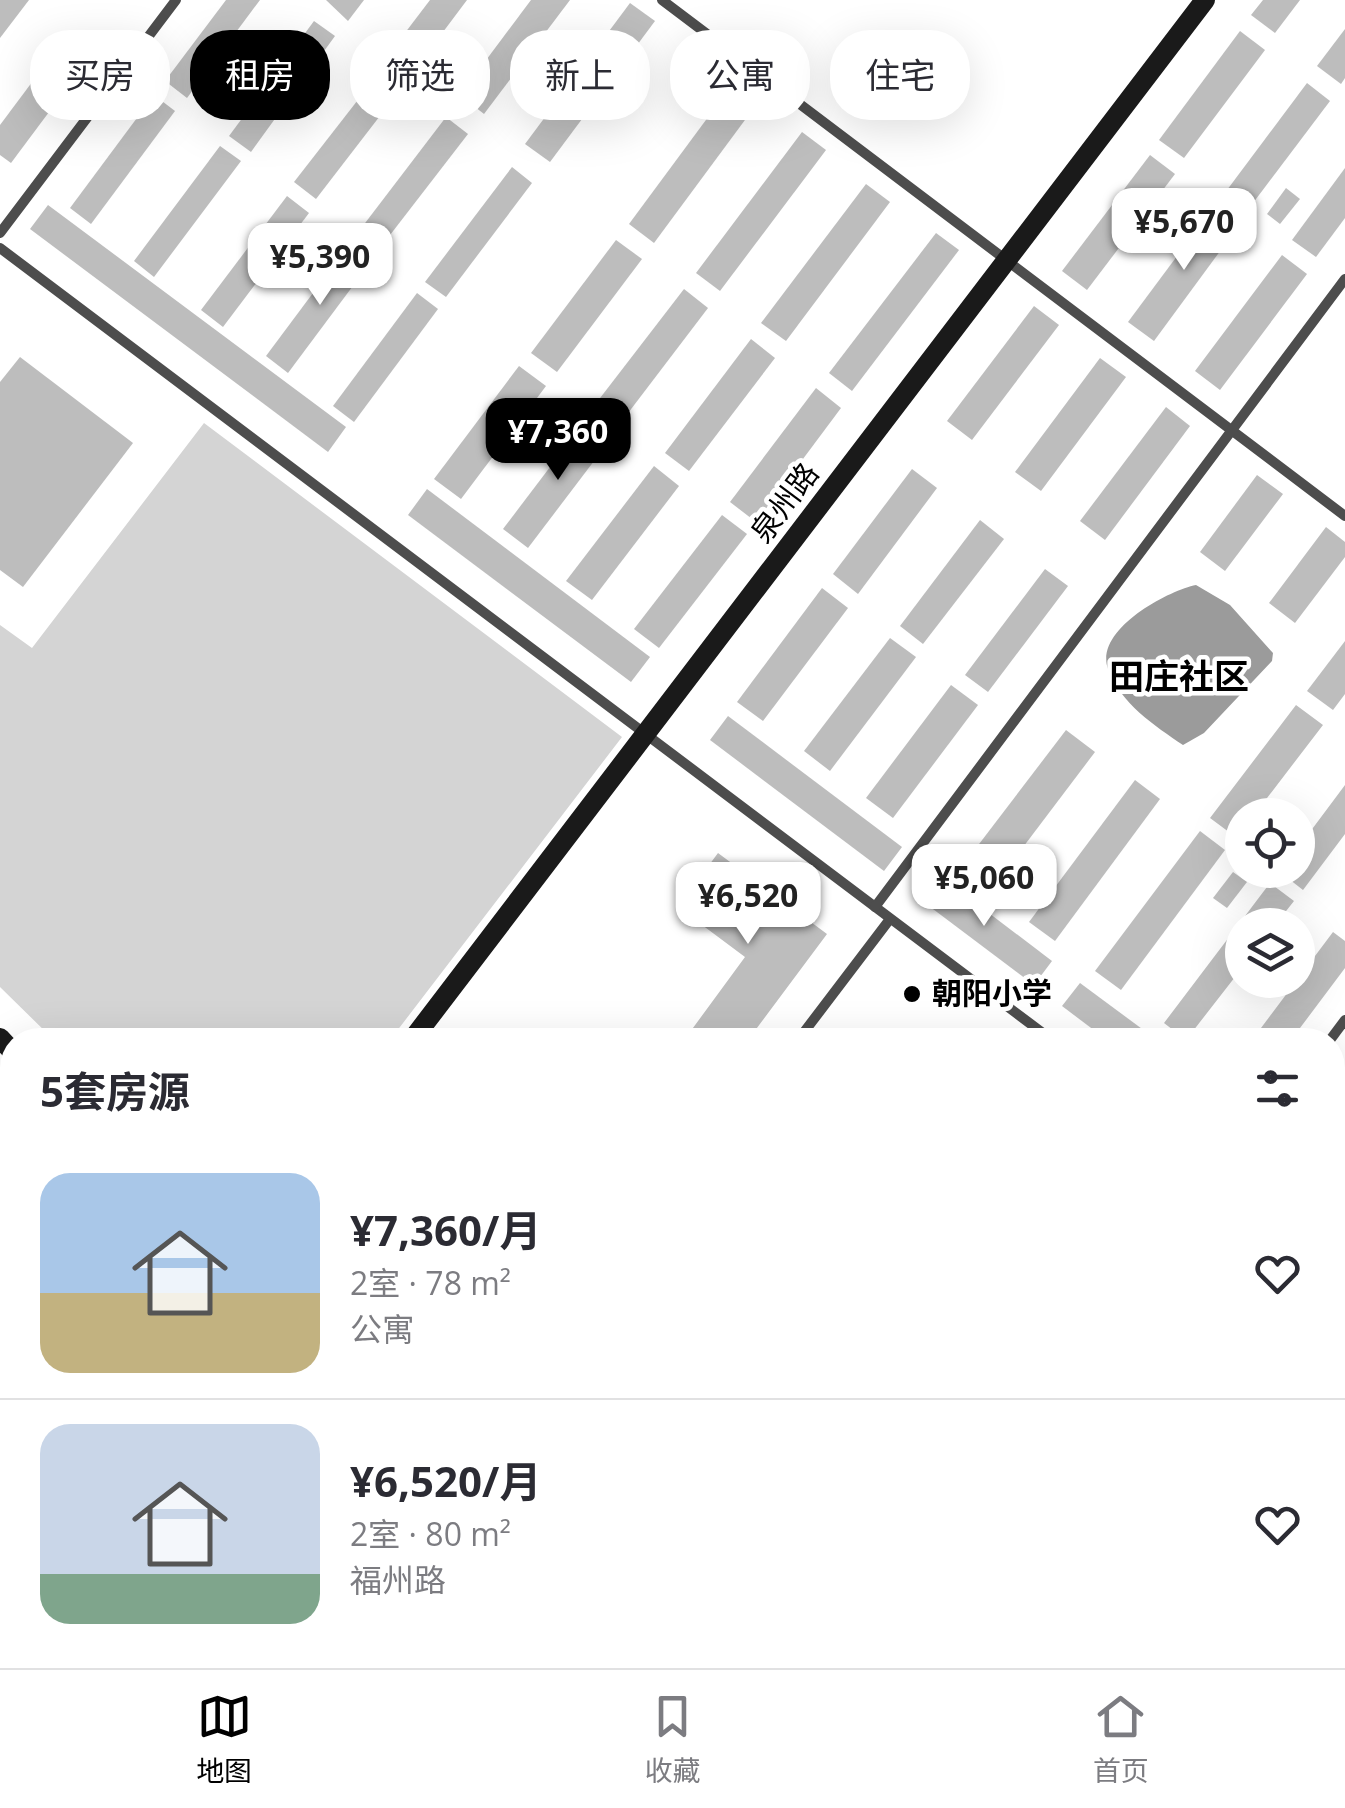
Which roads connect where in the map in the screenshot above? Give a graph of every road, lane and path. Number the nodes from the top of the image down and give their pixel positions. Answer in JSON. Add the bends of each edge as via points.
{"nodes":[{"id":1,"x":176,"y":0,"type":"edge"},
{"id":2,"x":662,"y":0,"type":"edge"},
{"id":3,"x":1204,"y":0,"type":"edge"},
{"id":4,"x":0,"y":234,"type":"edge"},
{"id":5,"x":0,"y":248,"type":"edge"},
{"id":6,"x":1007,"y":262,"type":"junction"},
{"id":7,"x":1345,"y":279,"type":"edge"},
{"id":8,"x":1232,"y":430,"type":"junction"},
{"id":9,"x":1345,"y":516,"type":"edge"},
{"id":10,"x":646,"y":735,"type":"junction"},
{"id":11,"x":876,"y":907,"type":"junction"},
{"id":12,"x":890,"y":918,"type":"junction"},
{"id":13,"x":421,"y":1028,"type":"edge"},
{"id":14,"x":807,"y":1028,"type":"edge"},
{"id":15,"x":1036,"y":1028,"type":"edge"}],
"edges":[{"from":1,"to":4,"type":"street"},
{"from":2,"to":6,"type":"street"},
{"from":3,"to":6,"type":"street","name":"泉州路"},
{"from":5,"to":10,"type":"street"},
{"from":6,"to":8,"type":"street"},
{"from":6,"to":10,"type":"street","name":"泉州路"},
{"from":7,"to":8,"type":"street"},
{"from":8,"to":9,"type":"street"},
{"from":8,"to":11,"type":"street"},
{"from":10,"to":11,"type":"street"},
{"from":10,"to":13,"type":"street","name":"泉州路"},
{"from":11,"to":12,"type":"street"},
{"from":12,"to":14,"type":"street"},
{"from":12,"to":15,"type":"street"}]}
